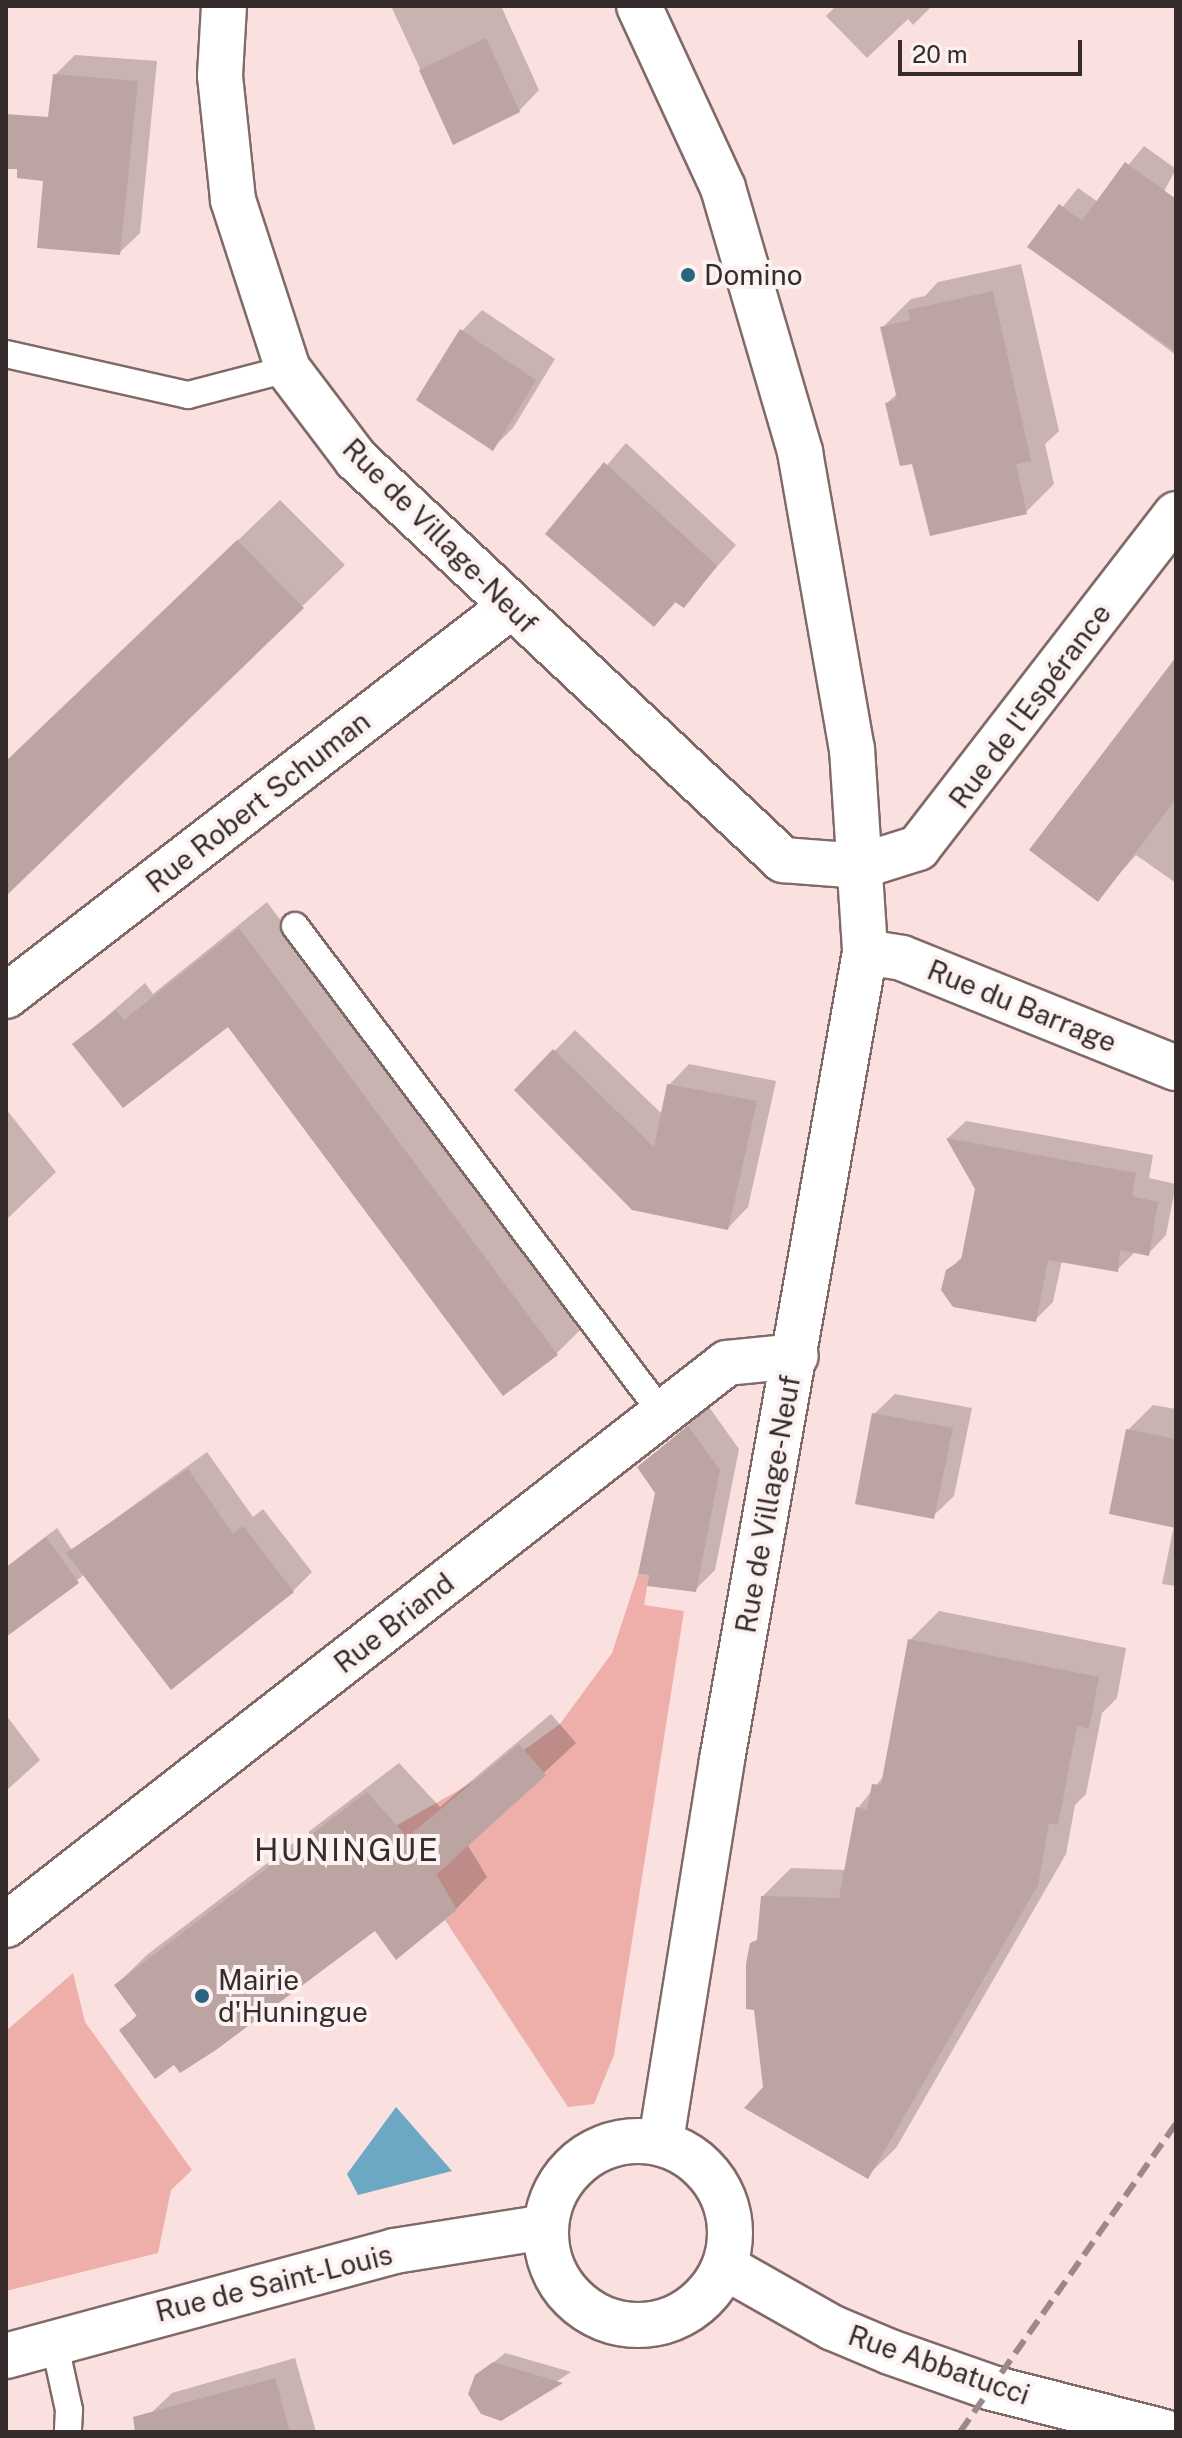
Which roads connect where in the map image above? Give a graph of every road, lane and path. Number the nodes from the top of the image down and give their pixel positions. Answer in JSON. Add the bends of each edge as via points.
{"nodes":[{"id":1,"x":224,"y":6,"type":"edge"},
{"id":2,"x":639,"y":6,"type":"edge"},
{"id":3,"x":6,"y":354,"type":"edge"},
{"id":4,"x":288,"y":369,"type":"junction"},
{"id":5,"x":1176,"y":514,"type":"edge"},
{"id":6,"x":509,"y":608,"type":"junction"},
{"id":7,"x":861,"y":866,"type":"junction"},
{"id":8,"x":295,"y":926,"type":"dead end"},
{"id":9,"x":865,"y":952,"type":"junction"},
{"id":10,"x":6,"y":996,"type":"edge"},
{"id":11,"x":1176,"y":1068,"type":"edge"},
{"id":12,"x":796,"y":1356,"type":"junction"},
{"id":13,"x":662,"y":1413,"type":"junction"},
{"id":14,"x":6,"y":1925,"type":"edge"},
{"id":15,"x":661,"y":2142,"type":"junction"},
{"id":16,"x":545,"y":2227,"type":"junction"},
{"id":17,"x":725,"y":2267,"type":"junction"},
{"id":18,"x":54,"y":2341,"type":"junction"},
{"id":19,"x":6,"y":2356,"type":"edge"},
{"id":20,"x":1094,"y":2423,"type":"edge"},
{"id":21,"x":68,"y":2432,"type":"edge"},
{"id":22,"x":1164,"y":2432,"type":"edge"}],
"edges":[{"from":1,"to":4,"type":"street","name":"Rue de Village-Neuf","via":[[220,76],[233,200]]},
{"from":2,"to":7,"type":"street","name":"Rue de Village-Neuf","via":[[723,188],[800,452],[852,749]]},
{"from":3,"to":4,"type":"lane","via":[[188,395]]},
{"from":4,"to":6,"type":"street","name":"Rue de Village-Neuf","via":[[356,459]]},
{"from":5,"to":7,"type":"street","name":"Rue de l'Espérance","via":[[935,831],[918,848]]},
{"from":6,"to":7,"type":"street","name":"Rue de Village-Neuf","via":[[783,860]]},
{"from":6,"to":10,"type":"street","name":"Rue Robert Schuman"},
{"from":7,"to":9,"type":"street","name":"Rue de Village-Neuf"},
{"from":8,"to":13,"type":"lane"},
{"from":9,"to":11,"type":"street","name":"Rue du Barrage","via":[[902,958]]},
{"from":9,"to":12,"type":"street","name":"Rue de Village-Neuf"},
{"from":12,"to":13,"type":"street","name":"Rue Briand","via":[[727,1363]]},
{"from":12,"to":15,"type":"street","name":"Rue de Village-Neuf","via":[[719,1775]]},
{"from":13,"to":14,"type":"street","name":"Rue Briand"},
{"from":15,"to":16,"type":"street","via":[[623,2140],[587,2154],[555,2191]]},
{"from":15,"to":17,"type":"street","via":[[697,2160],[722,2191],[732,2228]]},
{"from":16,"to":17,"type":"street","via":[[546,2252],[559,2283],[582,2307],[613,2323],[647,2326],[680,2316],[707,2296]]},
{"from":16,"to":18,"type":"street","name":"Rue de Saint-Louis","via":[[394,2251]]},
{"from":17,"to":20,"type":"street","name":"Rue Abbatucci","via":[[833,2328]]},
{"from":18,"to":19,"type":"street","name":"Rue de Saint-Louis"},
{"from":18,"to":21,"type":"lane","via":[[69,2410]]},
{"from":20,"to":22,"type":"street","name":"Rue Abbatucci"}]}
